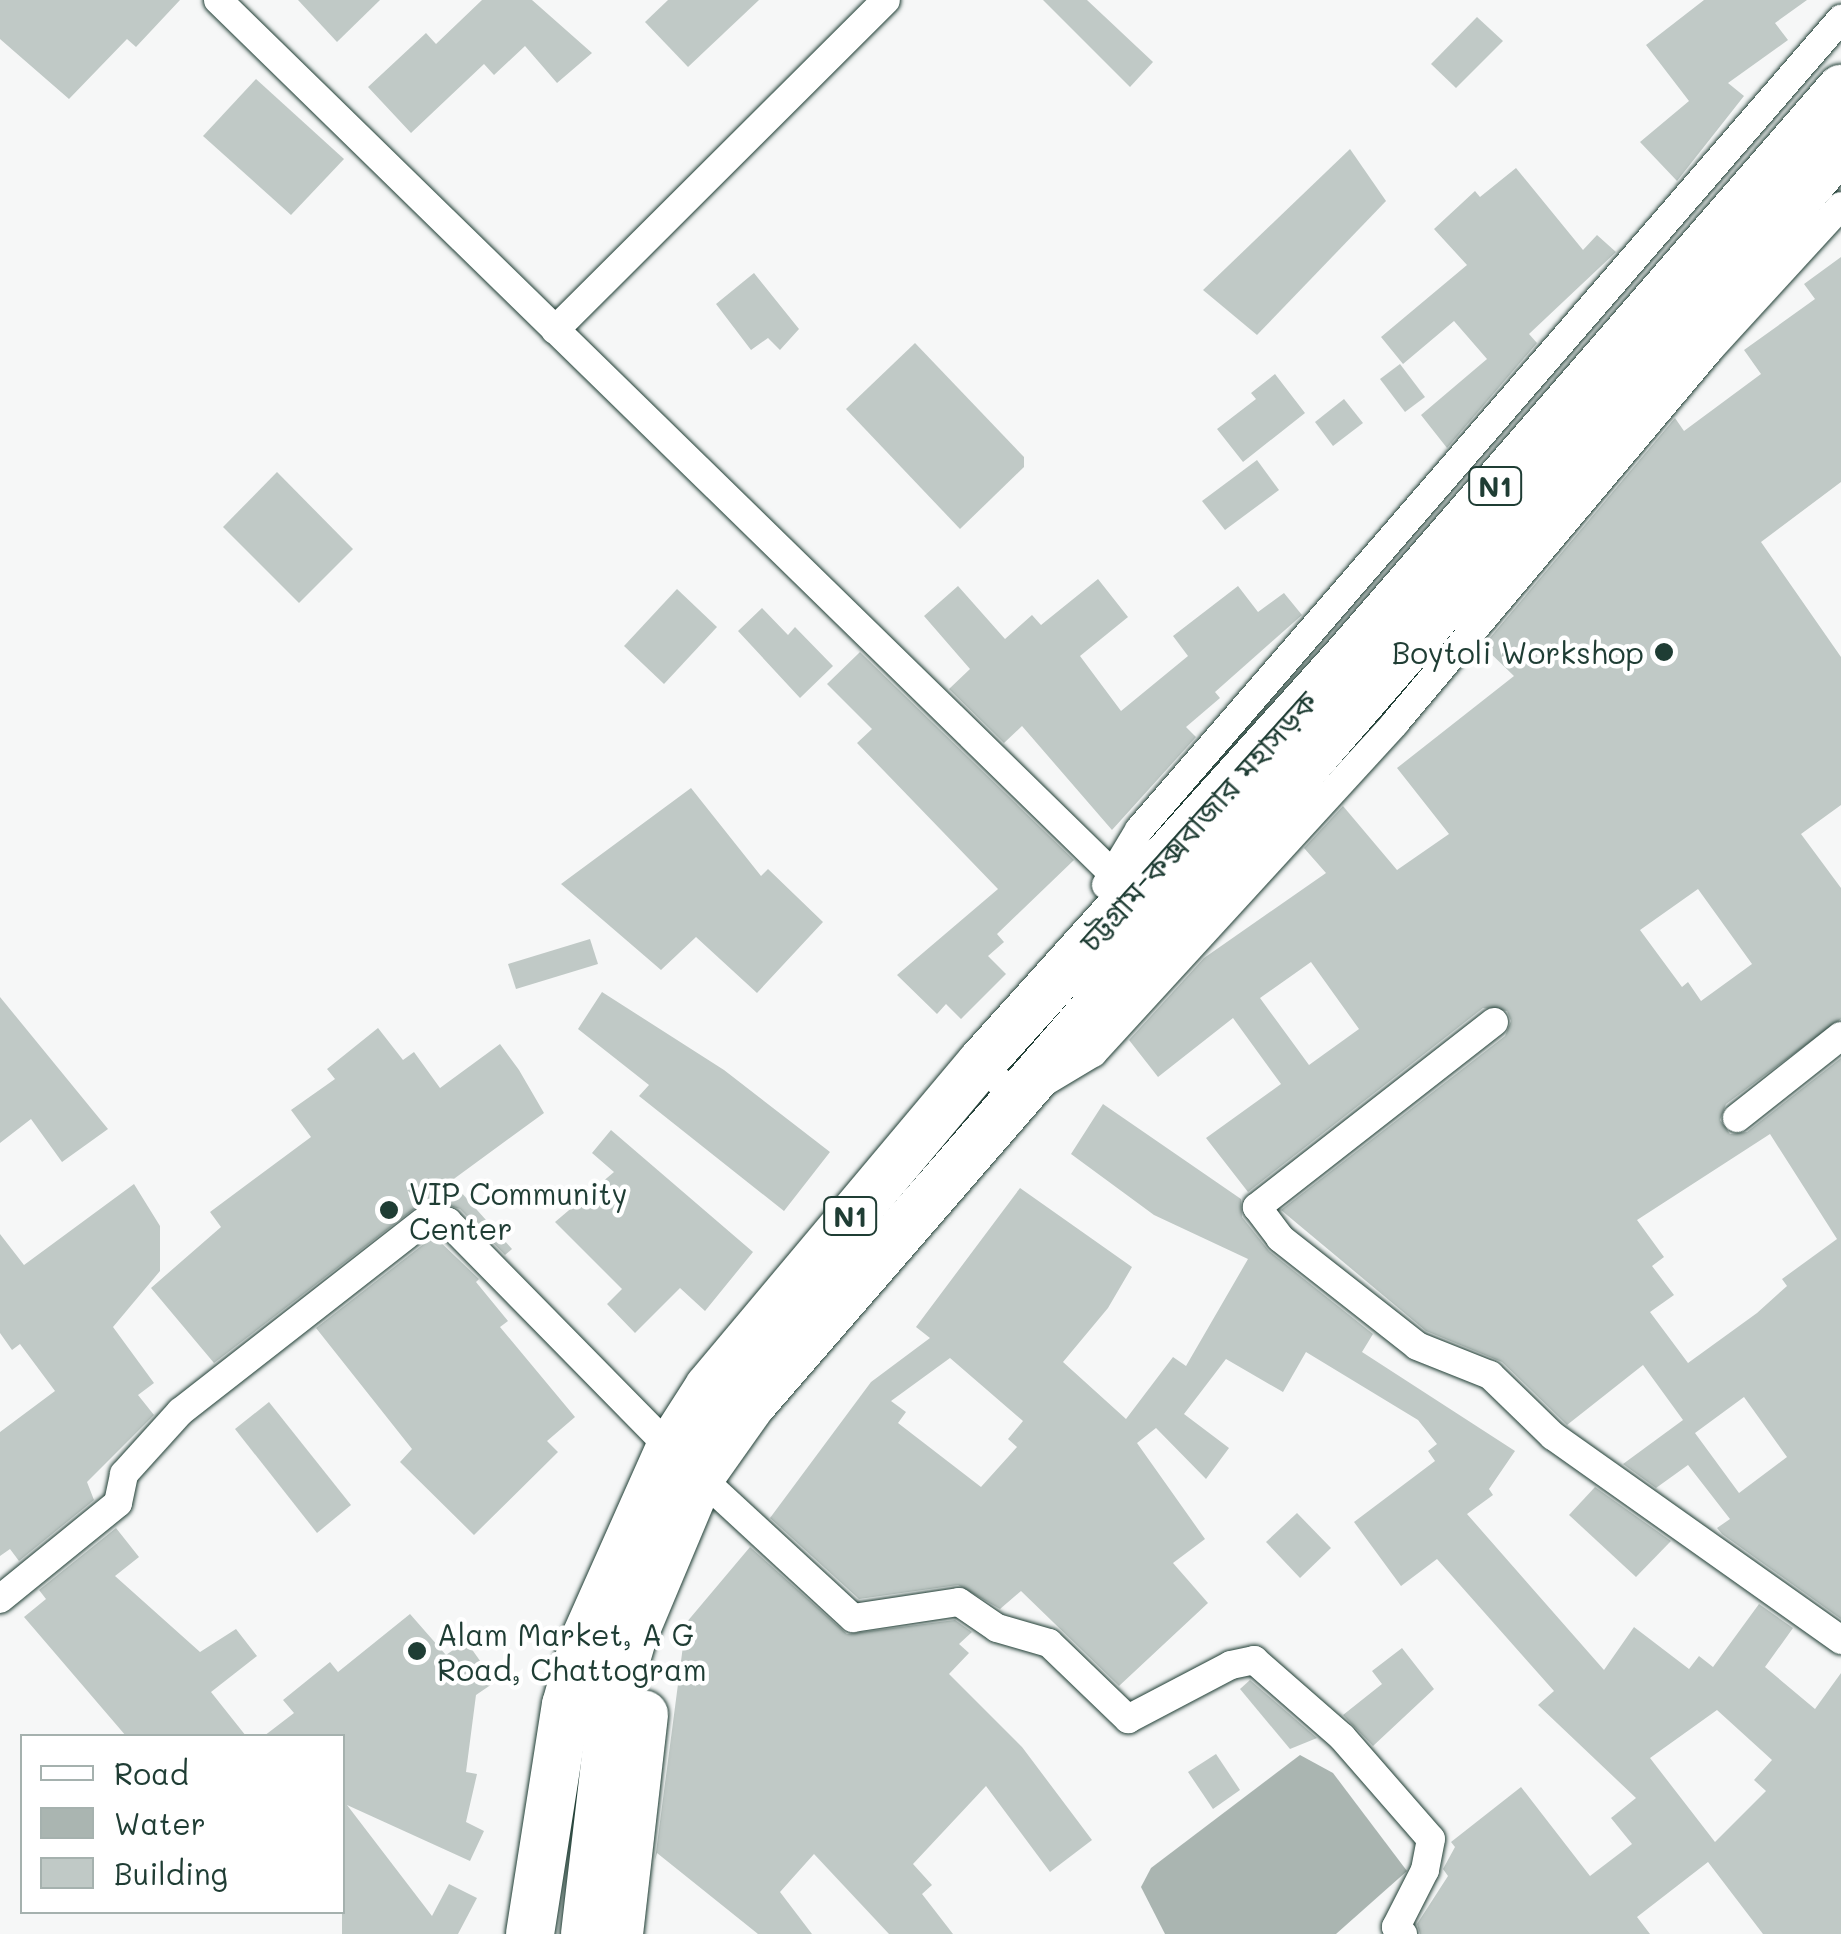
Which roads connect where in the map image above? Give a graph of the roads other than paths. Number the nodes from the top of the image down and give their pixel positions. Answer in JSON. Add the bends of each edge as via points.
{"nodes":[{"id":1,"x":218,"y":0,"type":"edge"},
{"id":2,"x":886,"y":0,"type":"edge"},
{"id":3,"x":1841,"y":19,"type":"edge"},
{"id":4,"x":1841,"y":88,"type":"edge"},
{"id":5,"x":1841,"y":148,"type":"edge"},
{"id":6,"x":1841,"y":206,"type":"edge"},
{"id":7,"x":555,"y":330,"type":"junction"},
{"id":8,"x":1110,"y":871,"type":"junction"},
{"id":9,"x":1091,"y":940,"type":"junction"},
{"id":10,"x":1494,"y":1022,"type":"dead end"},
{"id":11,"x":1841,"y":1036,"type":"edge"},
{"id":12,"x":981,"y":1063,"type":"junction"},
{"id":13,"x":1016,"y":1099,"type":"junction"},
{"id":14,"x":1737,"y":1118,"type":"dead end"},
{"id":15,"x":685,"y":1463,"type":"junction"},
{"id":16,"x":605,"y":1588,"type":"junction"},
{"id":17,"x":0,"y":1599,"type":"edge"},
{"id":18,"x":652,"y":1601,"type":"junction"},
{"id":19,"x":1841,"y":1640,"type":"edge"},
{"id":20,"x":597,"y":1709,"type":"junction"},
{"id":21,"x":530,"y":1934,"type":"edge"},
{"id":22,"x":554,"y":1934,"type":"edge"},
{"id":23,"x":585,"y":1934,"type":"edge"},
{"id":24,"x":619,"y":1934,"type":"edge"},
{"id":25,"x":1403,"y":1934,"type":"edge"}],
"edges":[{"from":1,"to":7,"type":"street"},
{"from":2,"to":7,"type":"street"},
{"from":3,"to":8,"type":"street","via":[[1229,724]]},
{"from":4,"to":9,"type":"highway","name":"চট্টগ্রাম-কক্সবাজার মহাসড়ক","number":"N1"},
{"from":5,"to":13,"type":"highway","name":"চট্টগ্রাম-কক্সবাজার মহাসড়ক","number":"N1"},
{"from":6,"to":13,"type":"street","via":[[1709,350],[1395,723],[1093,1053]]},
{"from":7,"to":8,"type":"street"},
{"from":8,"to":9,"type":"street"},
{"from":9,"to":12,"type":"highway","name":"চট্টগ্রাম-কক্সবাজার মহাসড়ক","number":"N1"},
{"from":10,"to":19,"type":"street","via":[[1257,1207],[1280,1238],[1417,1346],[1490,1375],[1553,1436]]},
{"from":11,"to":14,"type":"street"},
{"from":12,"to":13,"type":"street"},
{"from":12,"to":15,"type":"highway","name":"চট্টগ্রাম-কক্সবাজার মহাসড়ক","number":"N1","via":[[770,1309]]},
{"from":13,"to":15,"type":"highway","name":"চট্টগ্রাম-কক্সবাজার মহাসড়ক","number":"N1","via":[[752,1405]]},
{"from":15,"to":16,"type":"highway","name":"চট্টগ্রাম-কক্সবাজার মহাসড়ক","number":"N1"},
{"from":15,"to":17,"type":"street","via":[[448,1222],[432,1216],[180,1412],[124,1474],[118,1503]]},
{"from":15,"to":18,"type":"highway","name":"চট্টগ্রাম-কক্সবাজার মহাসড়ক","number":"N1"},
{"from":15,"to":25,"type":"street","via":[[853,1618],[959,1602],[998,1628],[1049,1643],[1128,1719],[1231,1665],[1254,1660],[1342,1737],[1431,1839],[1425,1870],[1396,1926]]},
{"from":16,"to":20,"type":"highway"},
{"from":16,"to":21,"type":"highway","number":"N1","via":[[566,1705]]},
{"from":18,"to":20,"type":"highway"},
{"from":18,"to":24,"type":"highway","number":"N1"},
{"from":20,"to":22,"type":"highway"},
{"from":20,"to":23,"type":"highway"}]}
